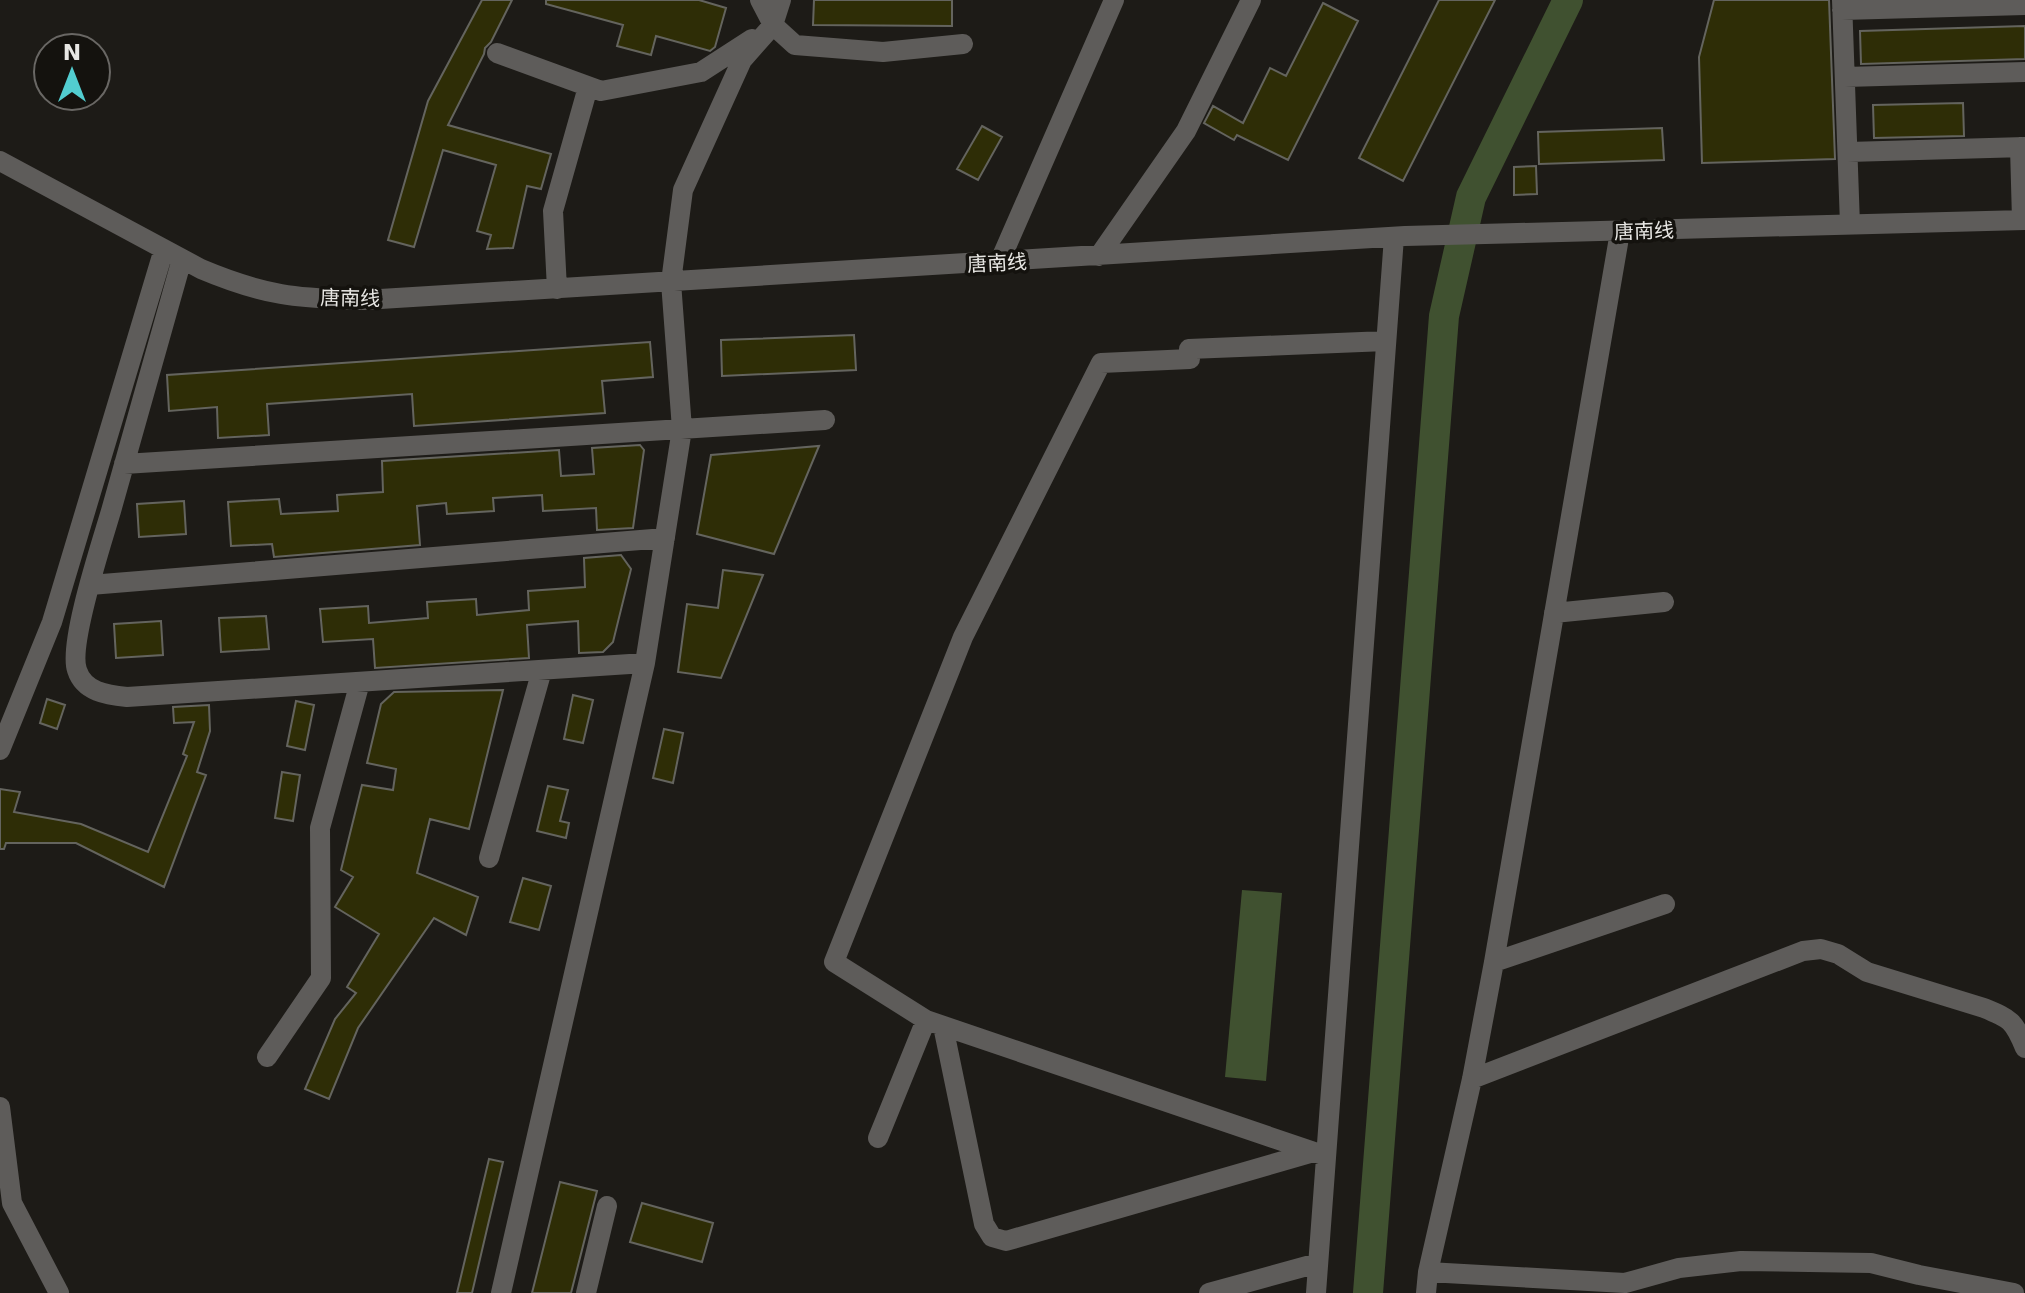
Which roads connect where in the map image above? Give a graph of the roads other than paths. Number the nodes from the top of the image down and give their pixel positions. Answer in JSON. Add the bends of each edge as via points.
{"nodes":[{"id":1,"x":760,"y":0,"type":"edge"},
{"id":2,"x":781,"y":0,"type":"edge"},
{"id":3,"x":1114,"y":0,"type":"edge"},
{"id":4,"x":1251,"y":0,"type":"edge"},
{"id":5,"x":1890,"y":4,"type":"edge"},
{"id":6,"x":1842,"y":5,"type":"edge"},
{"id":7,"x":2025,"y":5,"type":"edge"},
{"id":8,"x":773,"y":25,"type":"junction"},
{"id":9,"x":963,"y":44,"type":"dead end"},
{"id":10,"x":497,"y":53,"type":"dead end"},
{"id":11,"x":2025,"y":72,"type":"edge"},
{"id":12,"x":1845,"y":77,"type":"junction"},
{"id":13,"x":588,"y":87,"type":"junction"},
{"id":14,"x":2022,"y":147,"type":"edge"},
{"id":15,"x":1848,"y":152,"type":"junction"},
{"id":16,"x":0,"y":161,"type":"edge"},
{"id":17,"x":2024,"y":220,"type":"edge"},
{"id":18,"x":1850,"y":225,"type":"junction"},
{"id":19,"x":1620,"y":232,"type":"junction"},
{"id":20,"x":1399,"y":237,"type":"junction"},
{"id":21,"x":173,"y":254,"type":"junction"},
{"id":22,"x":1099,"y":256,"type":"junction"},
{"id":23,"x":999,"y":263,"type":"junction"},
{"id":24,"x":671,"y":282,"type":"junction"},
{"id":25,"x":557,"y":289,"type":"junction"},
{"id":26,"x":1386,"y":341,"type":"junction"},
{"id":27,"x":825,"y":420,"type":"dead end"},
{"id":28,"x":682,"y":429,"type":"junction"},
{"id":29,"x":124,"y":464,"type":"junction"},
{"id":30,"x":665,"y":538,"type":"junction"},
{"id":31,"x":90,"y":585,"type":"junction"},
{"id":32,"x":1664,"y":602,"type":"dead end"},
{"id":33,"x":1554,"y":613,"type":"junction"},
{"id":34,"x":645,"y":663,"type":"junction"},
{"id":35,"x":542,"y":670,"type":"junction"},
{"id":36,"x":360,"y":682,"type":"junction"},
{"id":37,"x":0,"y":750,"type":"edge"},
{"id":38,"x":489,"y":858,"type":"dead end"},
{"id":39,"x":1665,"y":904,"type":"dead end"},
{"id":40,"x":1494,"y":962,"type":"junction"},
{"id":41,"x":934,"y":1023,"type":"junction"},
{"id":42,"x":2025,"y":1048,"type":"edge"},
{"id":43,"x":267,"y":1057,"type":"dead end"},
{"id":44,"x":1472,"y":1079,"type":"junction"},
{"id":45,"x":0,"y":1107,"type":"edge"},
{"id":46,"x":878,"y":1138,"type":"dead end"},
{"id":47,"x":1320,"y":1154,"type":"junction"},
{"id":48,"x":607,"y":1206,"type":"dead end"},
{"id":49,"x":1318,"y":1263,"type":"junction"},
{"id":50,"x":1428,"y":1272,"type":"junction"},
{"id":51,"x":59,"y":1293,"type":"edge"},
{"id":52,"x":501,"y":1293,"type":"edge"},
{"id":53,"x":586,"y":1293,"type":"edge"},
{"id":54,"x":1209,"y":1293,"type":"edge"},
{"id":55,"x":1316,"y":1293,"type":"edge"},
{"id":56,"x":1426,"y":1293,"type":"edge"},
{"id":57,"x":2014,"y":1293,"type":"edge"}],
"edges":[{"from":1,"to":8,"type":"street"},
{"from":2,"to":8,"type":"street"},
{"from":3,"to":23,"type":"street"},
{"from":4,"to":22,"type":"street","via":[[1186,131]]},
{"from":5,"to":6,"type":"street"},
{"from":5,"to":7,"type":"street"},
{"from":6,"to":12,"type":"street"},
{"from":8,"to":9,"type":"street","via":[[795,45],[883,52]]},
{"from":8,"to":13,"type":"street","via":[[701,72],[601,91]]},
{"from":8,"to":24,"type":"street","via":[[742,60],[683,190]]},
{"from":10,"to":13,"type":"street"},
{"from":11,"to":12,"type":"street"},
{"from":12,"to":15,"type":"street"},
{"from":13,"to":25,"type":"street","via":[[553,211]]},
{"from":14,"to":15,"type":"street"},
{"from":14,"to":17,"type":"street"},
{"from":15,"to":18,"type":"street"},
{"from":16,"to":21,"type":"street","name":"唐南线"},
{"from":17,"to":18,"type":"street","name":"唐南线"},
{"from":18,"to":19,"type":"street","name":"唐南线"},
{"from":19,"to":20,"type":"street","name":"唐南线"},
{"from":19,"to":33,"type":"street"},
{"from":20,"to":22,"type":"street","name":"唐南线"},
{"from":20,"to":26,"type":"street"},
{"from":21,"to":25,"type":"street","name":"唐南线","via":[[233,282],[318,299]]},
{"from":21,"to":29,"type":"street"},
{"from":21,"to":37,"type":"street","via":[[52,622]]},
{"from":22,"to":23,"type":"street","name":"唐南线"},
{"from":23,"to":24,"type":"street","name":"唐南线"},
{"from":24,"to":25,"type":"street","name":"唐南线"},
{"from":24,"to":28,"type":"street"},
{"from":26,"to":41,"type":"street","via":[[1189,349],[1190,359],[1101,363],[963,637],[834,962]]},
{"from":26,"to":47,"type":"street"},
{"from":27,"to":28,"type":"street"},
{"from":28,"to":29,"type":"street"},
{"from":28,"to":30,"type":"street"},
{"from":29,"to":31,"type":"street"},
{"from":30,"to":31,"type":"street"},
{"from":30,"to":34,"type":"street"},
{"from":31,"to":36,"type":"street","via":[[75,648],[77,670],[87,686],[104,695]]},
{"from":32,"to":33,"type":"street"},
{"from":33,"to":40,"type":"street"},
{"from":34,"to":35,"type":"street"},
{"from":34,"to":52,"type":"street"},
{"from":35,"to":36,"type":"street"},
{"from":35,"to":38,"type":"street"},
{"from":36,"to":43,"type":"street","via":[[320,828],[321,978]]},
{"from":39,"to":40,"type":"street"},
{"from":40,"to":44,"type":"street"},
{"from":41,"to":46,"type":"street"},
{"from":41,"to":47,"type":"street"},
{"from":41,"to":47,"type":"street","via":[[984,1224],[992,1237],[1006,1241]]},
{"from":42,"to":44,"type":"street","via":[[2015,1025],[2002,1015],[1867,972],[1821,949],[1803,951]]},
{"from":44,"to":50,"type":"street"},
{"from":45,"to":51,"type":"street","via":[[12,1203]]},
{"from":47,"to":49,"type":"street"},
{"from":48,"to":53,"type":"street"},
{"from":49,"to":54,"type":"street"},
{"from":49,"to":55,"type":"street"},
{"from":50,"to":56,"type":"street"},
{"from":50,"to":57,"type":"street","via":[[1625,1283],[1679,1268],[1741,1261],[1871,1263]]}]}
